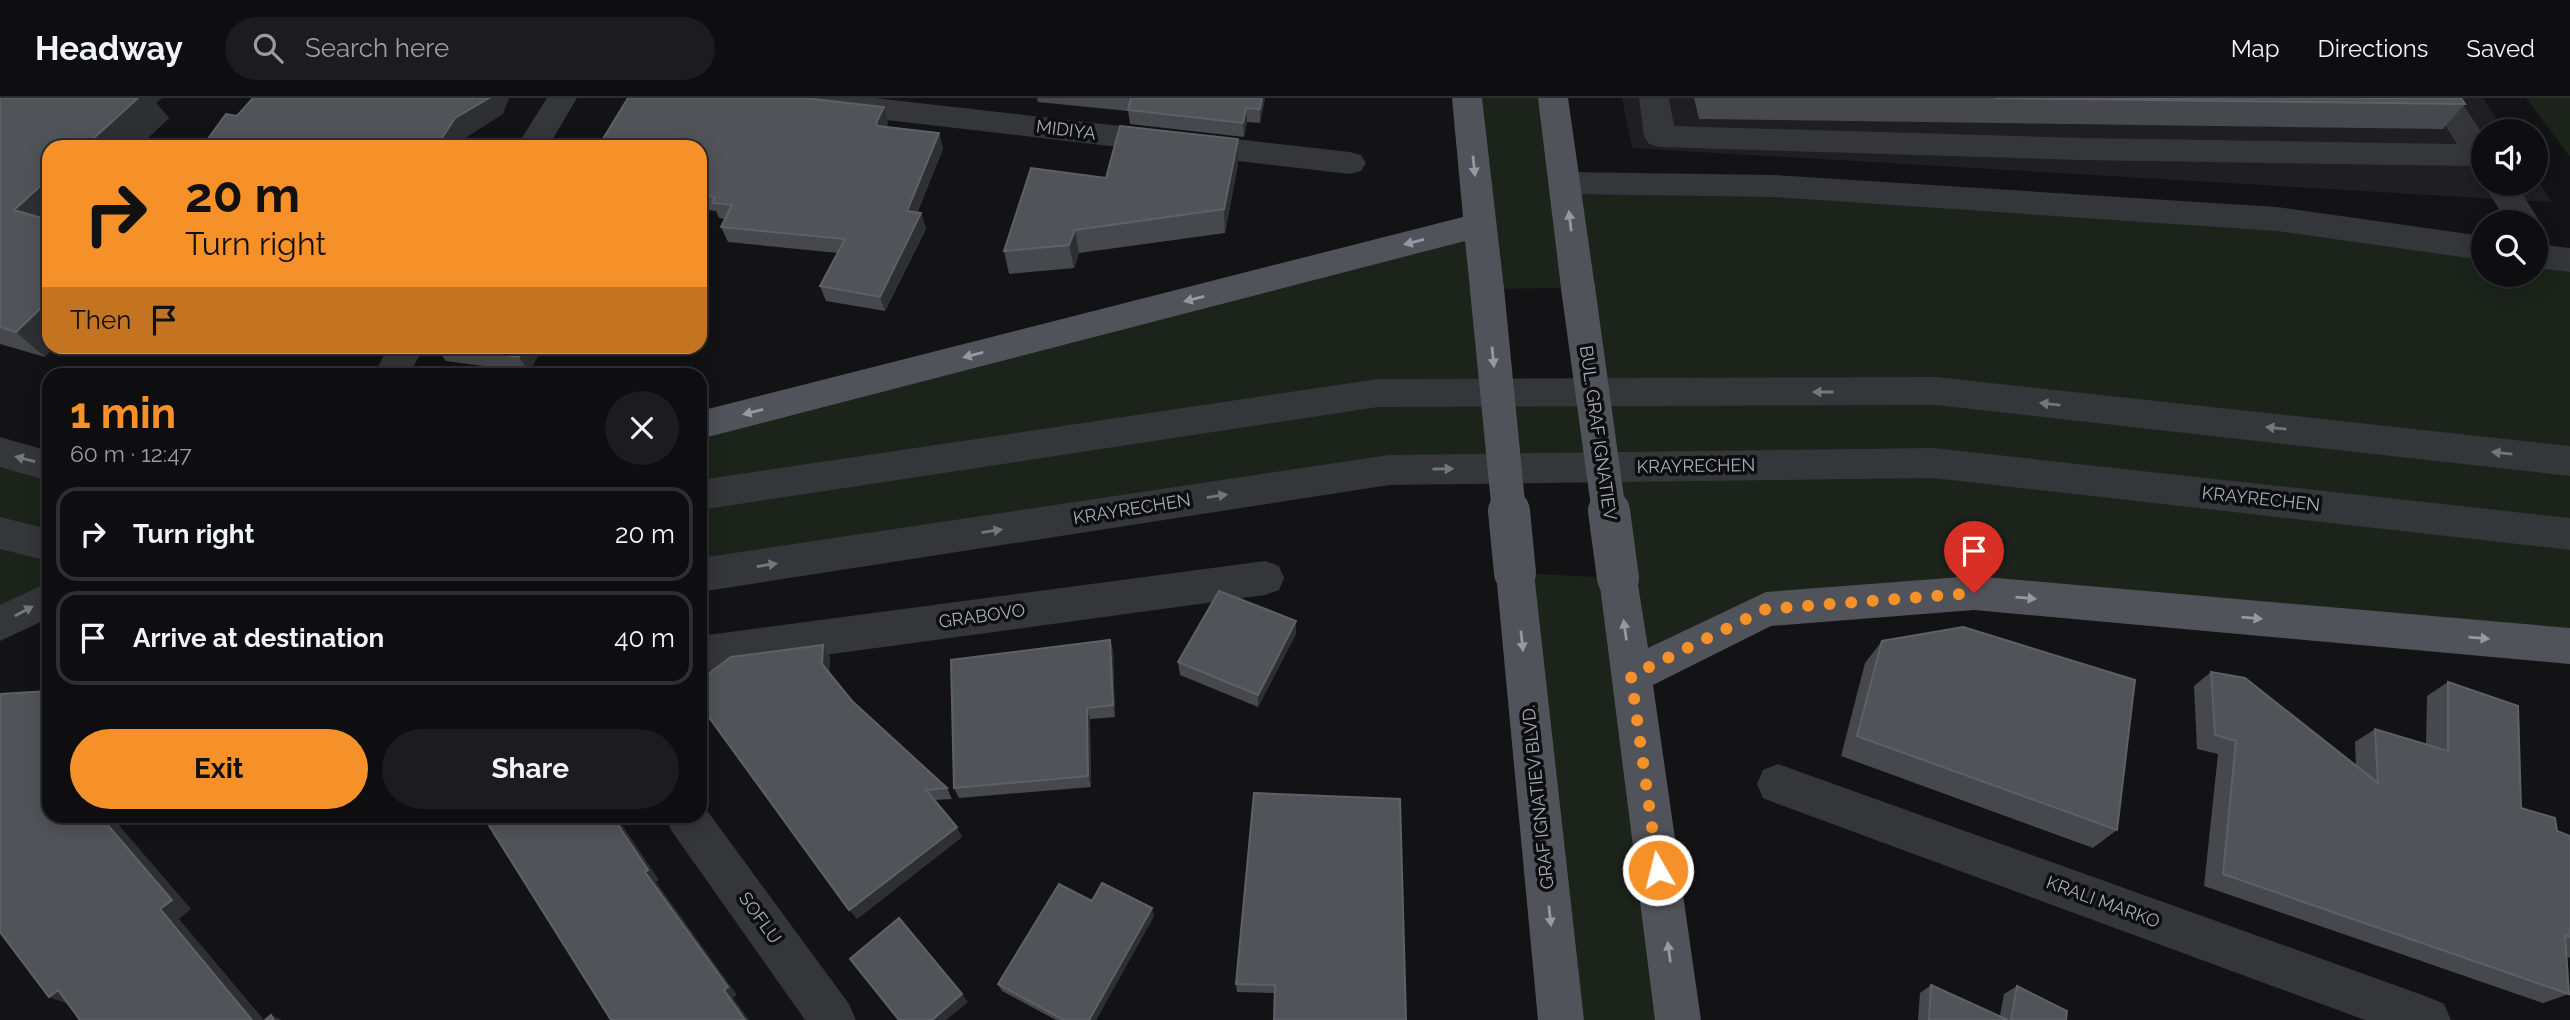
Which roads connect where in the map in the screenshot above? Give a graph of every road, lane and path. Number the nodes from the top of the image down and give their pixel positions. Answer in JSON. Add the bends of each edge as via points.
{"nodes":[{"id":1,"x":562,"y":98,"type":"edge"},
{"id":2,"x":783,"y":98,"type":"edge"},
{"id":3,"x":1467,"y":98,"type":"edge"},
{"id":4,"x":1553,"y":98,"type":"edge"},
{"id":5,"x":1654,"y":98,"type":"edge"},
{"id":6,"x":2443,"y":98,"type":"edge"},
{"id":7,"x":536,"y":140,"type":"edge"},
{"id":8,"x":2471,"y":140,"type":"edge"},
{"id":9,"x":2471,"y":157,"type":"edge"},
{"id":10,"x":1350,"y":163,"type":"dead end"},
{"id":11,"x":1565,"y":183,"type":"junction"},
{"id":12,"x":1480,"y":225,"type":"junction"},
{"id":13,"x":2471,"y":246,"type":"edge"},
{"id":14,"x":707,"y":423,"type":"edge"},
{"id":15,"x":0,"y":452,"type":"edge"},
{"id":16,"x":2570,"y":461,"type":"edge"},
{"id":17,"x":42,"y":464,"type":"edge"},
{"id":18,"x":707,"y":494,"type":"edge"},
{"id":19,"x":0,"y":533,"type":"edge"},
{"id":20,"x":2570,"y":534,"type":"edge"},
{"id":21,"x":42,"y":543,"type":"edge"},
{"id":22,"x":707,"y":574,"type":"edge"},
{"id":23,"x":1265,"y":579,"type":"dead end"},
{"id":24,"x":42,"y":603,"type":"edge"},
{"id":25,"x":0,"y":624,"type":"edge"},
{"id":26,"x":2570,"y":646,"type":"edge"},
{"id":27,"x":707,"y":653,"type":"edge"},
{"id":28,"x":1631,"y":676,"type":"junction"},
{"id":29,"x":1778,"y":784,"type":"dead end"},
{"id":30,"x":691,"y":823,"type":"edge"},
{"id":31,"x":833,"y":1020,"type":"edge"},
{"id":32,"x":1561,"y":1020,"type":"edge"},
{"id":33,"x":1678,"y":1020,"type":"edge"},
{"id":34,"x":2428,"y":1020,"type":"edge"}],
"edges":[{"from":1,"to":7,"type":"street"},
{"from":2,"to":10,"type":"street","name":"MIDIYA"},
{"from":3,"to":12,"type":"main road","one_way":true},
{"from":4,"to":11,"type":"main road"},
{"from":5,"to":9,"type":"street","via":[[1660,136]]},
{"from":6,"to":8,"type":"street"},
{"from":11,"to":13,"type":"street","via":[[1775,186],[2277,219]]},
{"from":28,"to":11,"type":"main road","name":"BUL. GRAF IGNATIEV","one_way":true,"bridge":true},
{"from":12,"to":14,"type":"main road","one_way":true},
{"from":12,"to":32,"type":"main road","name":"GRAF IGNATIEV BLVD.","one_way":true,"bridge":true},
{"from":17,"to":15,"type":"street","one_way":true},
{"from":16,"to":18,"type":"street","one_way":true,"via":[[1936,391],[1378,393]]},
{"from":19,"to":21,"type":"street"},
{"from":22,"to":20,"type":"street","name":"KRAYRECHEN","one_way":true,"via":[[1389,470],[1933,463]]},
{"from":23,"to":27,"type":"street","name":"GRABOVO"},
{"from":25,"to":24,"type":"street","one_way":true},
{"from":28,"to":26,"type":"main road","one_way":true,"via":[[1766,609],[1974,593]]},
{"from":33,"to":28,"type":"main road","one_way":true},
{"from":29,"to":34,"type":"street","name":"KRALI MARKO"},
{"from":30,"to":31,"type":"street","name":"SOFLU"}]}
